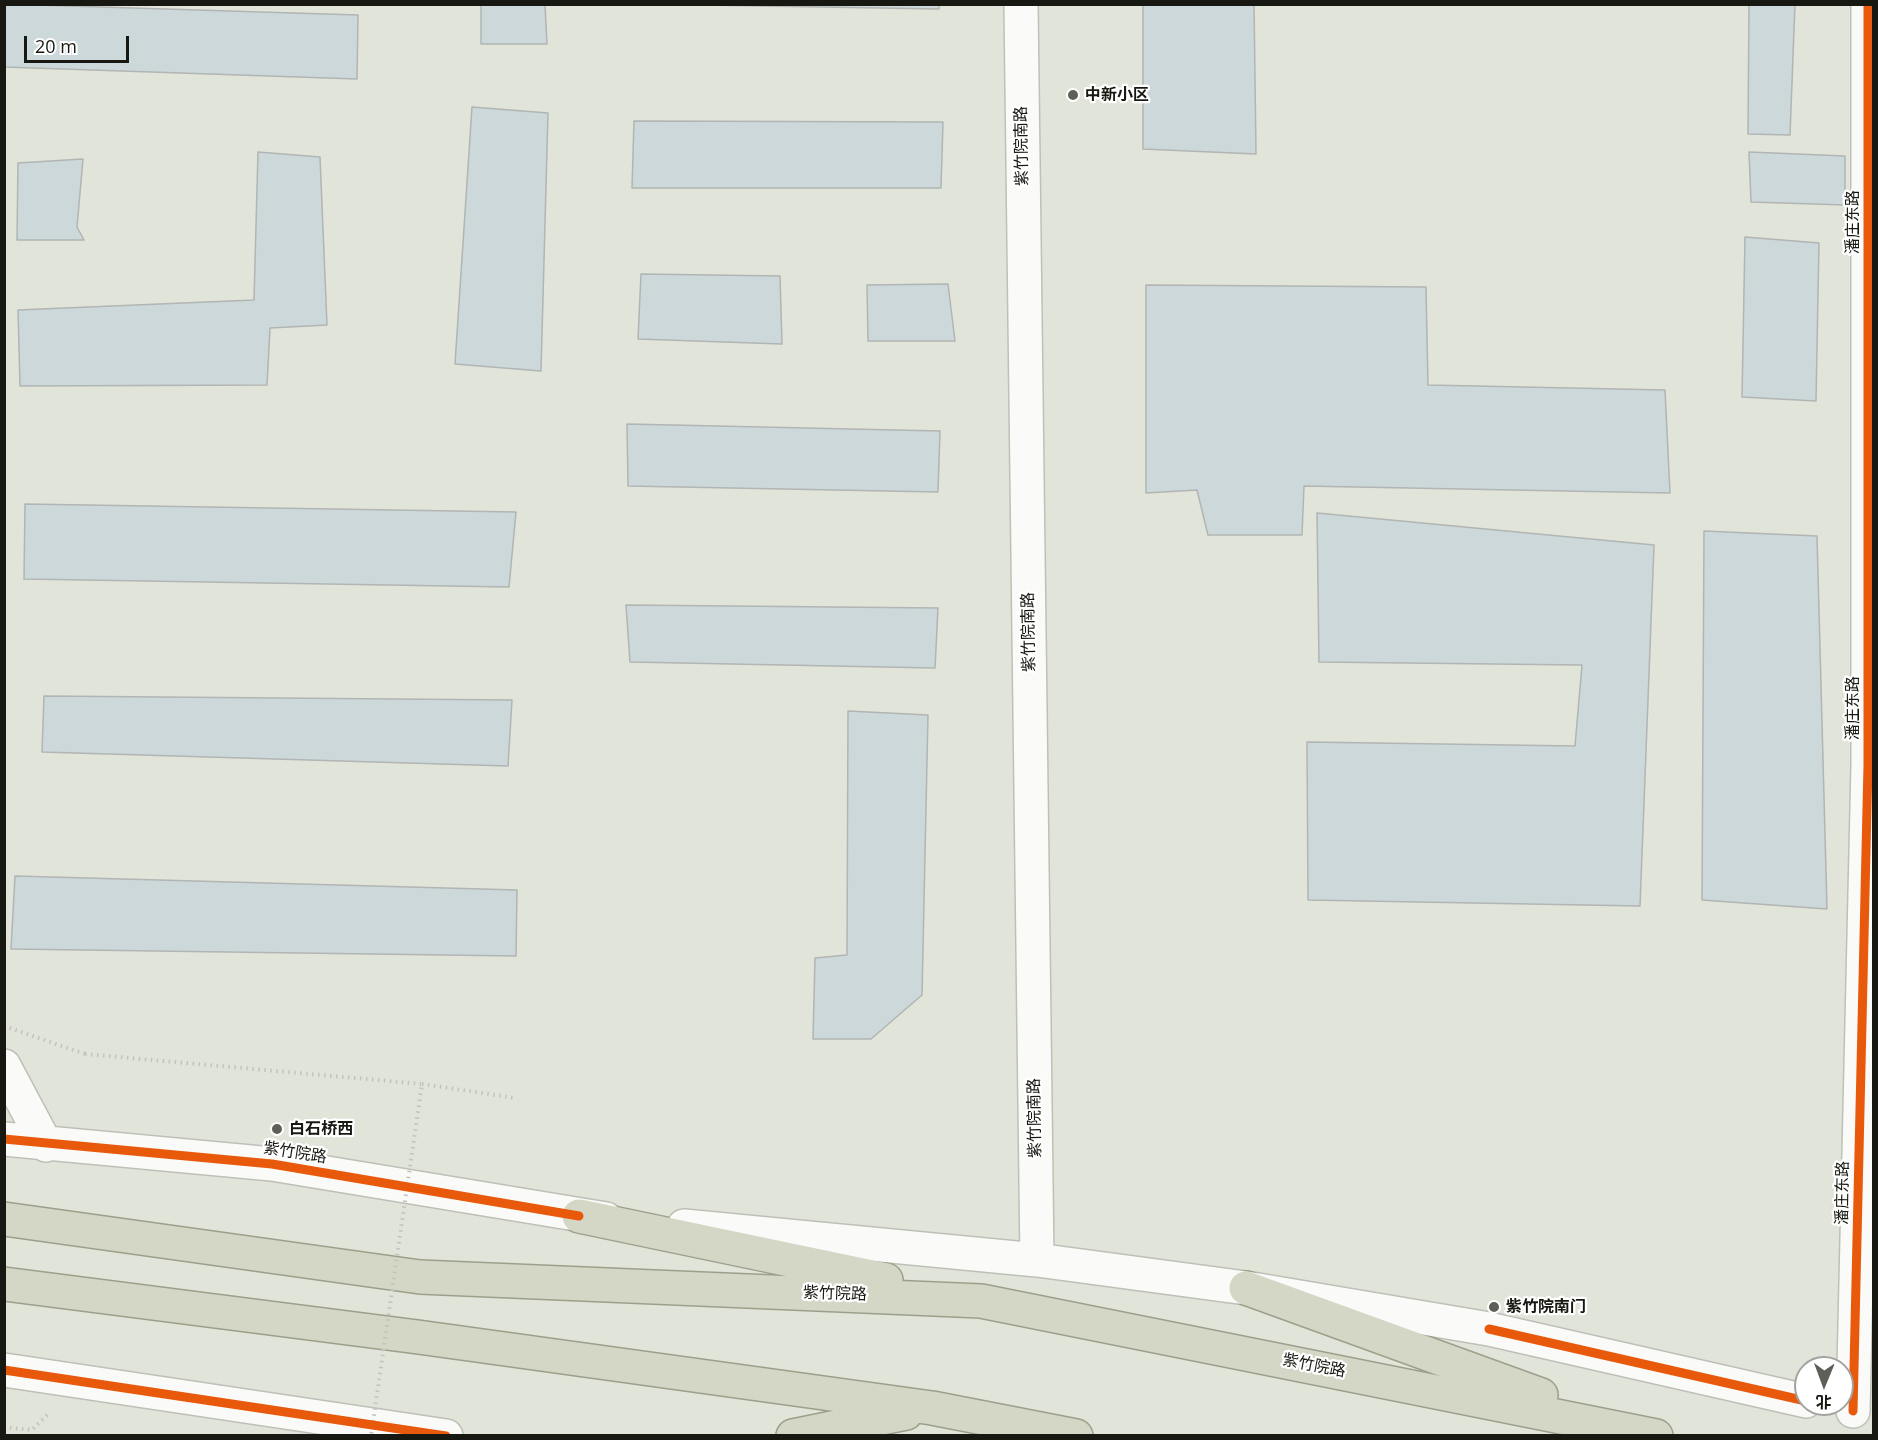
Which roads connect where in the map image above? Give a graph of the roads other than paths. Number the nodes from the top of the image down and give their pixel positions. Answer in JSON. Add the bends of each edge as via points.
{"nodes":[{"id":1,"x":1021,"y":4,"type":"edge"},
{"id":2,"x":1868,"y":4,"type":"edge"},
{"id":3,"x":1871,"y":765,"type":"edge"},
{"id":4,"x":4,"y":1066,"type":"edge"},
{"id":5,"x":4,"y":1139,"type":"edge"},
{"id":6,"x":46,"y":1145,"type":"junction"},
{"id":7,"x":579,"y":1216,"type":"junction"},
{"id":8,"x":4,"y":1219,"type":"edge"},
{"id":9,"x":1037,"y":1260,"type":"junction"},
{"id":10,"x":4,"y":1284,"type":"edge"},
{"id":11,"x":1246,"y":1288,"type":"junction"},
{"id":12,"x":981,"y":1300,"type":"junction"},
{"id":13,"x":4,"y":1370,"type":"edge"},
{"id":14,"x":1794,"y":1398,"type":"edge"},
{"id":15,"x":932,"y":1408,"type":"junction"},
{"id":16,"x":1863,"y":1414,"type":"edge"},
{"id":17,"x":1650,"y":1434,"type":"edge"},
{"id":18,"x":446,"y":1436,"type":"edge"},
{"id":19,"x":793,"y":1436,"type":"edge"},
{"id":20,"x":1076,"y":1436,"type":"edge"}],
"edges":[{"from":1,"to":9,"type":"street","name":"紫竹院南路"},
{"from":2,"to":3,"type":"street","name":"潘庄东路"},
{"from":3,"to":16,"type":"street","name":"潘庄东路"},
{"from":4,"to":6,"type":"street"},
{"from":5,"to":6,"type":"street","name":"紫竹院路"},
{"from":6,"to":7,"type":"street","name":"紫竹院路","via":[[272,1164]]},
{"from":7,"to":9,"type":"street","name":"紫竹院路"},
{"from":7,"to":12,"type":"highway"},
{"from":8,"to":12,"type":"highway","name":"紫竹院路","via":[[420,1277]]},
{"from":9,"to":11,"type":"street","name":"紫竹院路"},
{"from":10,"to":15,"type":"highway"},
{"from":11,"to":14,"type":"street","name":"紫竹院路","via":[[1489,1329]]},
{"from":11,"to":17,"type":"highway"},
{"from":12,"to":17,"type":"highway","name":"紫竹院路"},
{"from":13,"to":18,"type":"street"},
{"from":15,"to":19,"type":"highway"},
{"from":15,"to":20,"type":"highway"}]}
